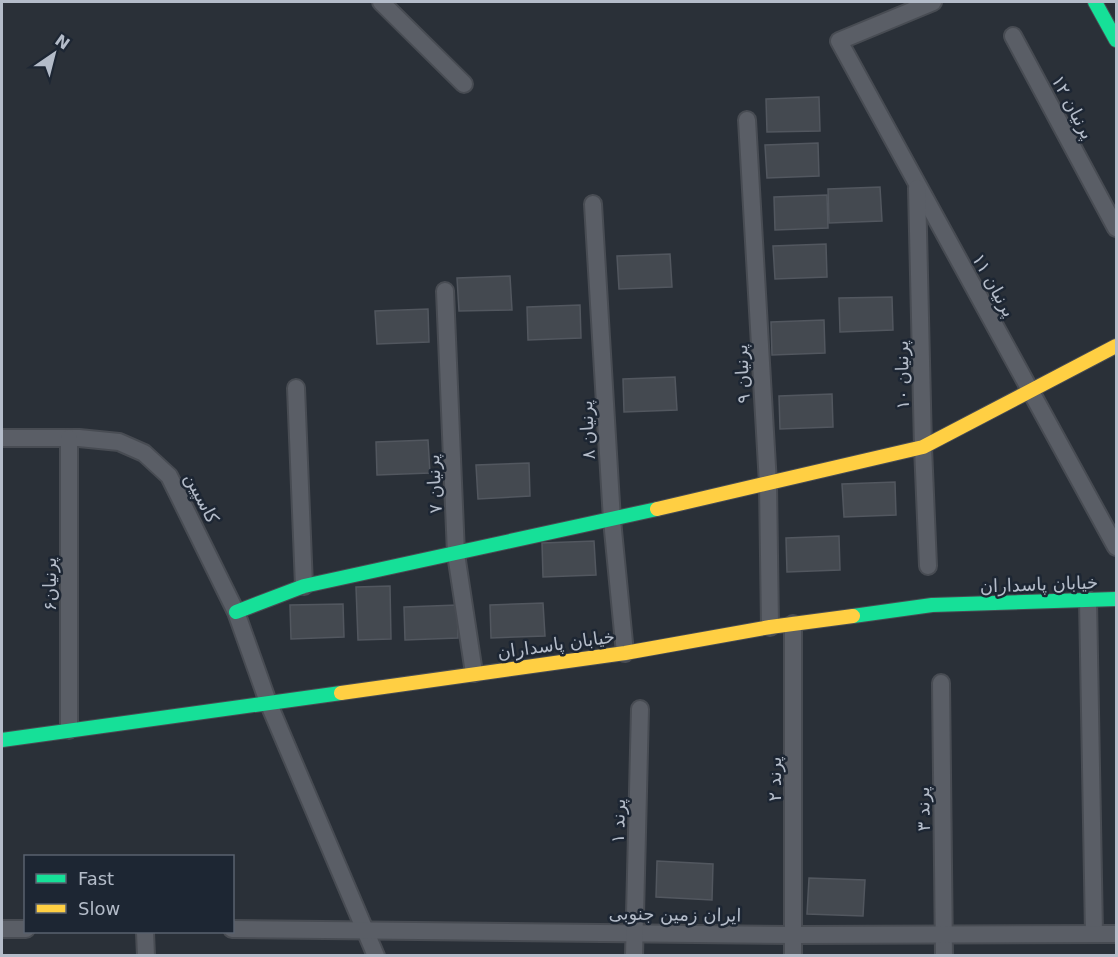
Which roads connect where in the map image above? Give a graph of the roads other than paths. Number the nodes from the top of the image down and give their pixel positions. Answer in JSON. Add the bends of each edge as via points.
{"nodes":[{"id":1,"x":381,"y":2,"type":"edge"},
{"id":2,"x":933,"y":2,"type":"edge"},
{"id":3,"x":1095,"y":2,"type":"edge"},
{"id":4,"x":1013,"y":36,"type":"dead end"},
{"id":5,"x":1116,"y":40,"type":"edge"},
{"id":6,"x":464,"y":84,"type":"dead end"},
{"id":7,"x":747,"y":120,"type":"dead end"},
{"id":8,"x":917,"y":184,"type":"junction"},
{"id":9,"x":593,"y":204,"type":"dead end"},
{"id":10,"x":1116,"y":228,"type":"edge"},
{"id":11,"x":445,"y":291,"type":"dead end"},
{"id":12,"x":1116,"y":346,"type":"edge"},
{"id":13,"x":296,"y":388,"type":"dead end"},
{"id":14,"x":1030,"y":391,"type":"junction"},
{"id":15,"x":2,"y":438,"type":"edge"},
{"id":16,"x":69,"y":438,"type":"junction"},
{"id":17,"x":923,"y":447,"type":"junction"},
{"id":18,"x":768,"y":484,"type":"junction"},
{"id":19,"x":612,"y":520,"type":"junction"},
{"id":20,"x":1116,"y":547,"type":"edge"},
{"id":21,"x":456,"y":554,"type":"junction"},
{"id":22,"x":928,"y":566,"type":"dead end"},
{"id":23,"x":304,"y":586,"type":"junction"},
{"id":24,"x":1116,"y":599,"type":"edge"},
{"id":25,"x":1088,"y":600,"type":"junction"},
{"id":26,"x":236,"y":612,"type":"junction"},
{"id":27,"x":793,"y":624,"type":"junction"},
{"id":28,"x":770,"y":627,"type":"junction"},
{"id":29,"x":626,"y":653,"type":"junction"},
{"id":30,"x":474,"y":673,"type":"junction"},
{"id":31,"x":941,"y":683,"type":"dead end"},
{"id":32,"x":268,"y":702,"type":"junction"},
{"id":33,"x":640,"y":709,"type":"dead end"},
{"id":34,"x":69,"y":730,"type":"junction"},
{"id":35,"x":2,"y":740,"type":"edge"},
{"id":36,"x":2,"y":929,"type":"edge"},
{"id":37,"x":24,"y":929,"type":"edge"},
{"id":38,"x":234,"y":929,"type":"edge"},
{"id":39,"x":365,"y":932,"type":"junction"},
{"id":40,"x":146,"y":933,"type":"edge"},
{"id":41,"x":634,"y":933,"type":"junction"},
{"id":42,"x":1094,"y":934,"type":"junction"},
{"id":43,"x":1116,"y":934,"type":"edge"},
{"id":44,"x":793,"y":935,"type":"junction"},
{"id":45,"x":944,"y":935,"type":"junction"},
{"id":46,"x":146,"y":956,"type":"edge"},
{"id":47,"x":376,"y":956,"type":"edge"},
{"id":48,"x":634,"y":956,"type":"edge"},
{"id":49,"x":793,"y":956,"type":"edge"},
{"id":50,"x":944,"y":956,"type":"edge"}],
"edges":[{"from":1,"to":6,"type":"street"},
{"from":2,"to":8,"type":"street","name":"پرنیان ۱۱","via":[[839,40]]},
{"from":3,"to":5,"type":"street"},
{"from":4,"to":10,"type":"street","name":"پرنیان ۱۲"},
{"from":7,"to":18,"type":"street","name":"پرنیان ۹"},
{"from":8,"to":14,"type":"street","name":"پرنیان ۱۱"},
{"from":8,"to":17,"type":"street","name":"پرنیان ۱۰"},
{"from":9,"to":19,"type":"street","name":"پرنیان ۸"},
{"from":11,"to":21,"type":"street","name":"پرنیان ۷"},
{"from":12,"to":14,"type":"street"},
{"from":13,"to":23,"type":"street"},
{"from":14,"to":17,"type":"street"},
{"from":14,"to":20,"type":"street","name":"پرنیان ۱۱"},
{"from":15,"to":16,"type":"street","name":"کاسپین"},
{"from":16,"to":26,"type":"street","name":"کاسپین","via":[[119,442],[144,453],[169,476]]},
{"from":16,"to":34,"type":"street","name":"پرنیان۶"},
{"from":17,"to":18,"type":"street"},
{"from":17,"to":22,"type":"street","name":"پرنیان ۱۰"},
{"from":18,"to":19,"type":"street"},
{"from":18,"to":28,"type":"street","name":"پرنیان ۹"},
{"from":19,"to":21,"type":"street"},
{"from":19,"to":29,"type":"street","name":"پرنیان ۸"},
{"from":21,"to":23,"type":"street"},
{"from":21,"to":30,"type":"street","name":"پرنیان ۷"},
{"from":23,"to":26,"type":"street"},
{"from":24,"to":25,"type":"street","name":"خیابان پاسداران"},
{"from":25,"to":27,"type":"street","name":"خیابان پاسداران","via":[[932,605]]},
{"from":25,"to":42,"type":"street"},
{"from":26,"to":32,"type":"street","name":"کاسپین"},
{"from":27,"to":28,"type":"street","name":"خیابان پاسداران"},
{"from":27,"to":44,"type":"street","name":"پرند ۲"},
{"from":28,"to":29,"type":"street","name":"خیابان پاسداران"},
{"from":29,"to":30,"type":"street","name":"خیابان پاسداران"},
{"from":30,"to":32,"type":"street","name":"خیابان پاسداران"},
{"from":31,"to":45,"type":"street","name":"پرند ۳"},
{"from":32,"to":34,"type":"street","name":"خیابان پاسداران"},
{"from":32,"to":39,"type":"street","name":"کاسپین"},
{"from":33,"to":41,"type":"street","name":"پرند ۱"},
{"from":34,"to":35,"type":"street","name":"خیابان پاسداران"},
{"from":36,"to":37,"type":"street"},
{"from":38,"to":39,"type":"street","name":"ایران زمین جنوبی"},
{"from":39,"to":41,"type":"street","name":"ایران زمین جنوبی"},
{"from":39,"to":47,"type":"street","name":"کاسپین"},
{"from":40,"to":46,"type":"street"},
{"from":41,"to":44,"type":"street","name":"ایران زمین جنوبی"},
{"from":41,"to":48,"type":"street","name":"پرند ۱"},
{"from":42,"to":43,"type":"street","name":"ایران زمین جنوبی"},
{"from":42,"to":45,"type":"street","name":"ایران زمین جنوبی"},
{"from":44,"to":45,"type":"street","name":"ایران زمین جنوبی"},
{"from":44,"to":49,"type":"street","name":"پرند ۲"},
{"from":45,"to":50,"type":"street","name":"پرند ۳"}]}
